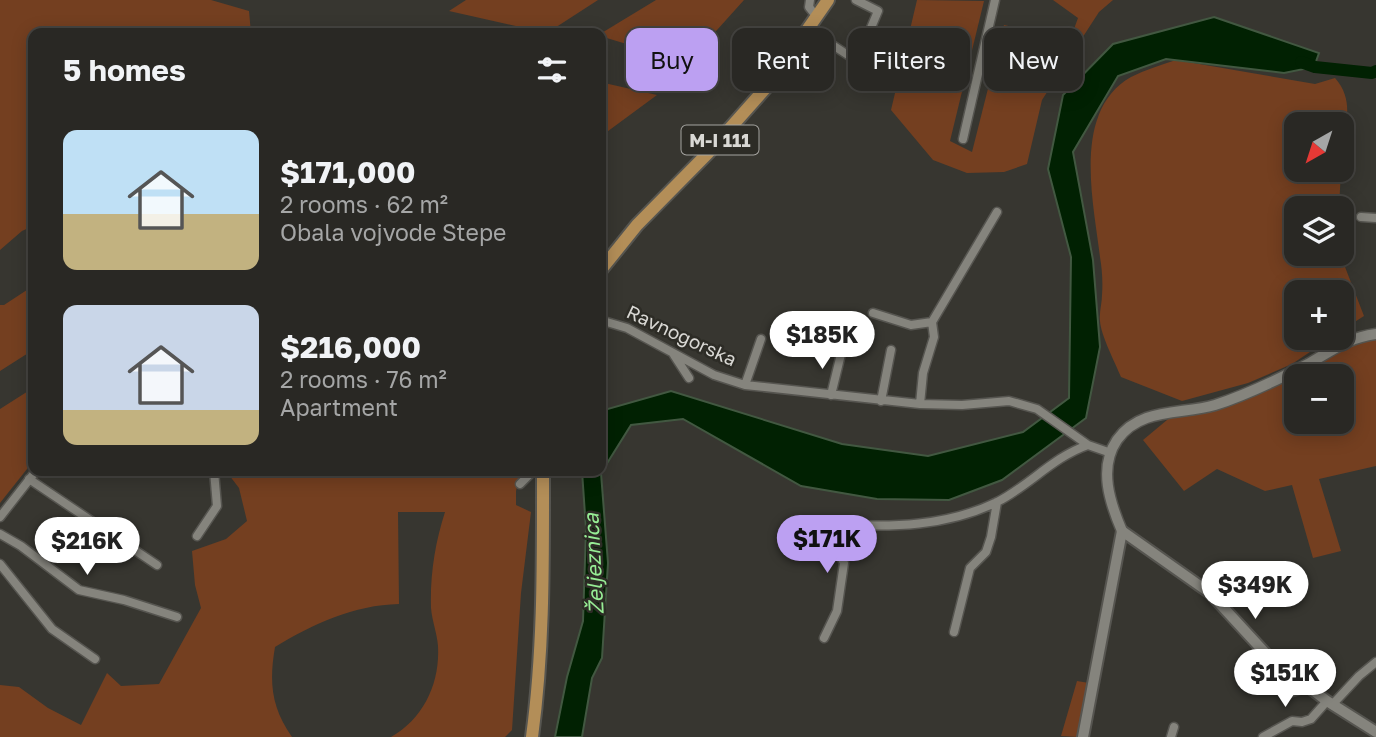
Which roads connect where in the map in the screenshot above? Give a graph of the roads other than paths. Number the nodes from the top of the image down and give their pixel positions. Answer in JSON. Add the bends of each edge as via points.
{"nodes":[{"id":1,"x":810,"y":0,"type":"edge"},
{"id":2,"x":828,"y":0,"type":"edge"},
{"id":3,"x":856,"y":0,"type":"edge"},
{"id":4,"x":995,"y":0,"type":"edge"},
{"id":5,"x":816,"y":16,"type":"junction"},
{"id":6,"x":809,"y":28,"type":"edge"},
{"id":7,"x":872,"y":28,"type":"edge"},
{"id":8,"x":763,"y":91,"type":"edge"},
{"id":9,"x":963,"y":139,"type":"dead end"},
{"id":10,"x":997,"y":212,"type":"dead end"},
{"id":11,"x":1361,"y":217,"type":"dead end"},
{"id":12,"x":1376,"y":218,"type":"edge"},
{"id":13,"x":606,"y":264,"type":"edge"},
{"id":14,"x":873,"y":313,"type":"dead end"},
{"id":15,"x":606,"y":322,"type":"edge"},
{"id":16,"x":932,"y":322,"type":"junction"},
{"id":17,"x":1376,"y":334,"type":"edge"},
{"id":18,"x":761,"y":339,"type":"dead end"},
{"id":19,"x":891,"y":350,"type":"dead end"},
{"id":20,"x":672,"y":353,"type":"junction"},
{"id":21,"x":841,"y":354,"type":"dead end"},
{"id":22,"x":689,"y":378,"type":"dead end"},
{"id":23,"x":745,"y":385,"type":"junction"},
{"id":24,"x":831,"y":395,"type":"junction"},
{"id":25,"x":881,"y":401,"type":"junction"},
{"id":26,"x":920,"y":404,"type":"junction"},
{"id":27,"x":1085,"y":442,"type":"junction"},
{"id":28,"x":1111,"y":453,"type":"junction"},
{"id":29,"x":32,"y":476,"type":"edge"},
{"id":30,"x":214,"y":476,"type":"edge"},
{"id":31,"x":528,"y":476,"type":"edge"},
{"id":32,"x":543,"y":476,"type":"edge"},
{"id":33,"x":29,"y":479,"type":"junction"},
{"id":34,"x":520,"y":484,"type":"dead end"},
{"id":35,"x":997,"y":502,"type":"junction"},
{"id":36,"x":0,"y":517,"type":"edge"},
{"id":37,"x":1122,"y":531,"type":"junction"},
{"id":38,"x":0,"y":534,"type":"edge"},
{"id":39,"x":197,"y":536,"type":"dead end"},
{"id":40,"x":0,"y":564,"type":"edge"},
{"id":41,"x":157,"y":565,"type":"dead end"},
{"id":42,"x":177,"y":617,"type":"dead end"},
{"id":43,"x":954,"y":632,"type":"dead end"},
{"id":44,"x":824,"y":638,"type":"dead end"},
{"id":45,"x":95,"y":659,"type":"dead end"},
{"id":46,"x":1375,"y":666,"type":"edge"},
{"id":47,"x":1308,"y":687,"type":"junction"},
{"id":48,"x":1286,"y":694,"type":"dead end"},
{"id":49,"x":1329,"y":703,"type":"junction"},
{"id":50,"x":1174,"y":727,"type":"dead end"},
{"id":51,"x":1376,"y":732,"type":"edge"},
{"id":52,"x":532,"y":737,"type":"edge"},
{"id":53,"x":1083,"y":737,"type":"edge"},
{"id":54,"x":1171,"y":737,"type":"edge"},
{"id":55,"x":1263,"y":737,"type":"edge"}],
"edges":[{"from":1,"to":5,"type":"street"},
{"from":2,"to":5,"type":"main road","number":"M-I 111"},
{"from":3,"to":7,"type":"street","via":[[878,11]]},
{"from":4,"to":9,"type":"street"},
{"from":5,"to":6,"type":"main road","number":"M-I 111"},
{"from":8,"to":13,"type":"main road","number":"M-I 111"},
{"from":10,"to":16,"type":"street"},
{"from":11,"to":12,"type":"street"},
{"from":14,"to":16,"type":"street","via":[[911,325]]},
{"from":15,"to":20,"type":"street","name":"Ravnogorska"},
{"from":16,"to":26,"type":"street","via":[[934,337]]},
{"from":17,"to":28,"type":"street","via":[[1344,342],[1309,363],[1216,404],[1140,421],[1125,431]]},
{"from":18,"to":23,"type":"street"},
{"from":19,"to":25,"type":"street"},
{"from":20,"to":22,"type":"street"},
{"from":20,"to":23,"type":"street","name":"Ravnogorska","via":[[713,375]]},
{"from":21,"to":24,"type":"street"},
{"from":23,"to":24,"type":"street","name":"Ravnogorska"},
{"from":24,"to":25,"type":"street","name":"Ravnogorska"},
{"from":25,"to":26,"type":"street","name":"Ravnogorska"},
{"from":26,"to":27,"type":"street","name":"Ravnogorska","via":[[1009,401],[1037,409]]},
{"from":27,"to":28,"type":"street","name":"Ravnogorska"},
{"from":27,"to":35,"type":"street"},
{"from":28,"to":37,"type":"street","via":[[1107,488]]},
{"from":29,"to":33,"type":"street"},
{"from":30,"to":39,"type":"street","via":[[217,506]]},
{"from":31,"to":34,"type":"street"},
{"from":32,"to":52,"type":"main road","via":[[543,623]]},
{"from":33,"to":36,"type":"street"},
{"from":33,"to":41,"type":"street"},
{"from":35,"to":43,"type":"street","via":[[991,537],[986,552],[970,568]]},
{"from":35,"to":44,"type":"street","via":[[951,518],[905,526],[838,524],[833,542],[844,563],[837,611]]},
{"from":37,"to":47,"type":"main road","via":[[1210,593],[1269,657]]},
{"from":37,"to":53,"type":"main road"},
{"from":38,"to":42,"type":"street","via":[[79,590]]},
{"from":40,"to":45,"type":"street","via":[[52,629]]},
{"from":46,"to":49,"type":"street"},
{"from":47,"to":48,"type":"street"},
{"from":47,"to":49,"type":"main road"},
{"from":49,"to":51,"type":"main road"},
{"from":49,"to":55,"type":"street","via":[[1311,719],[1292,721]]},
{"from":50,"to":54,"type":"street"}]}
